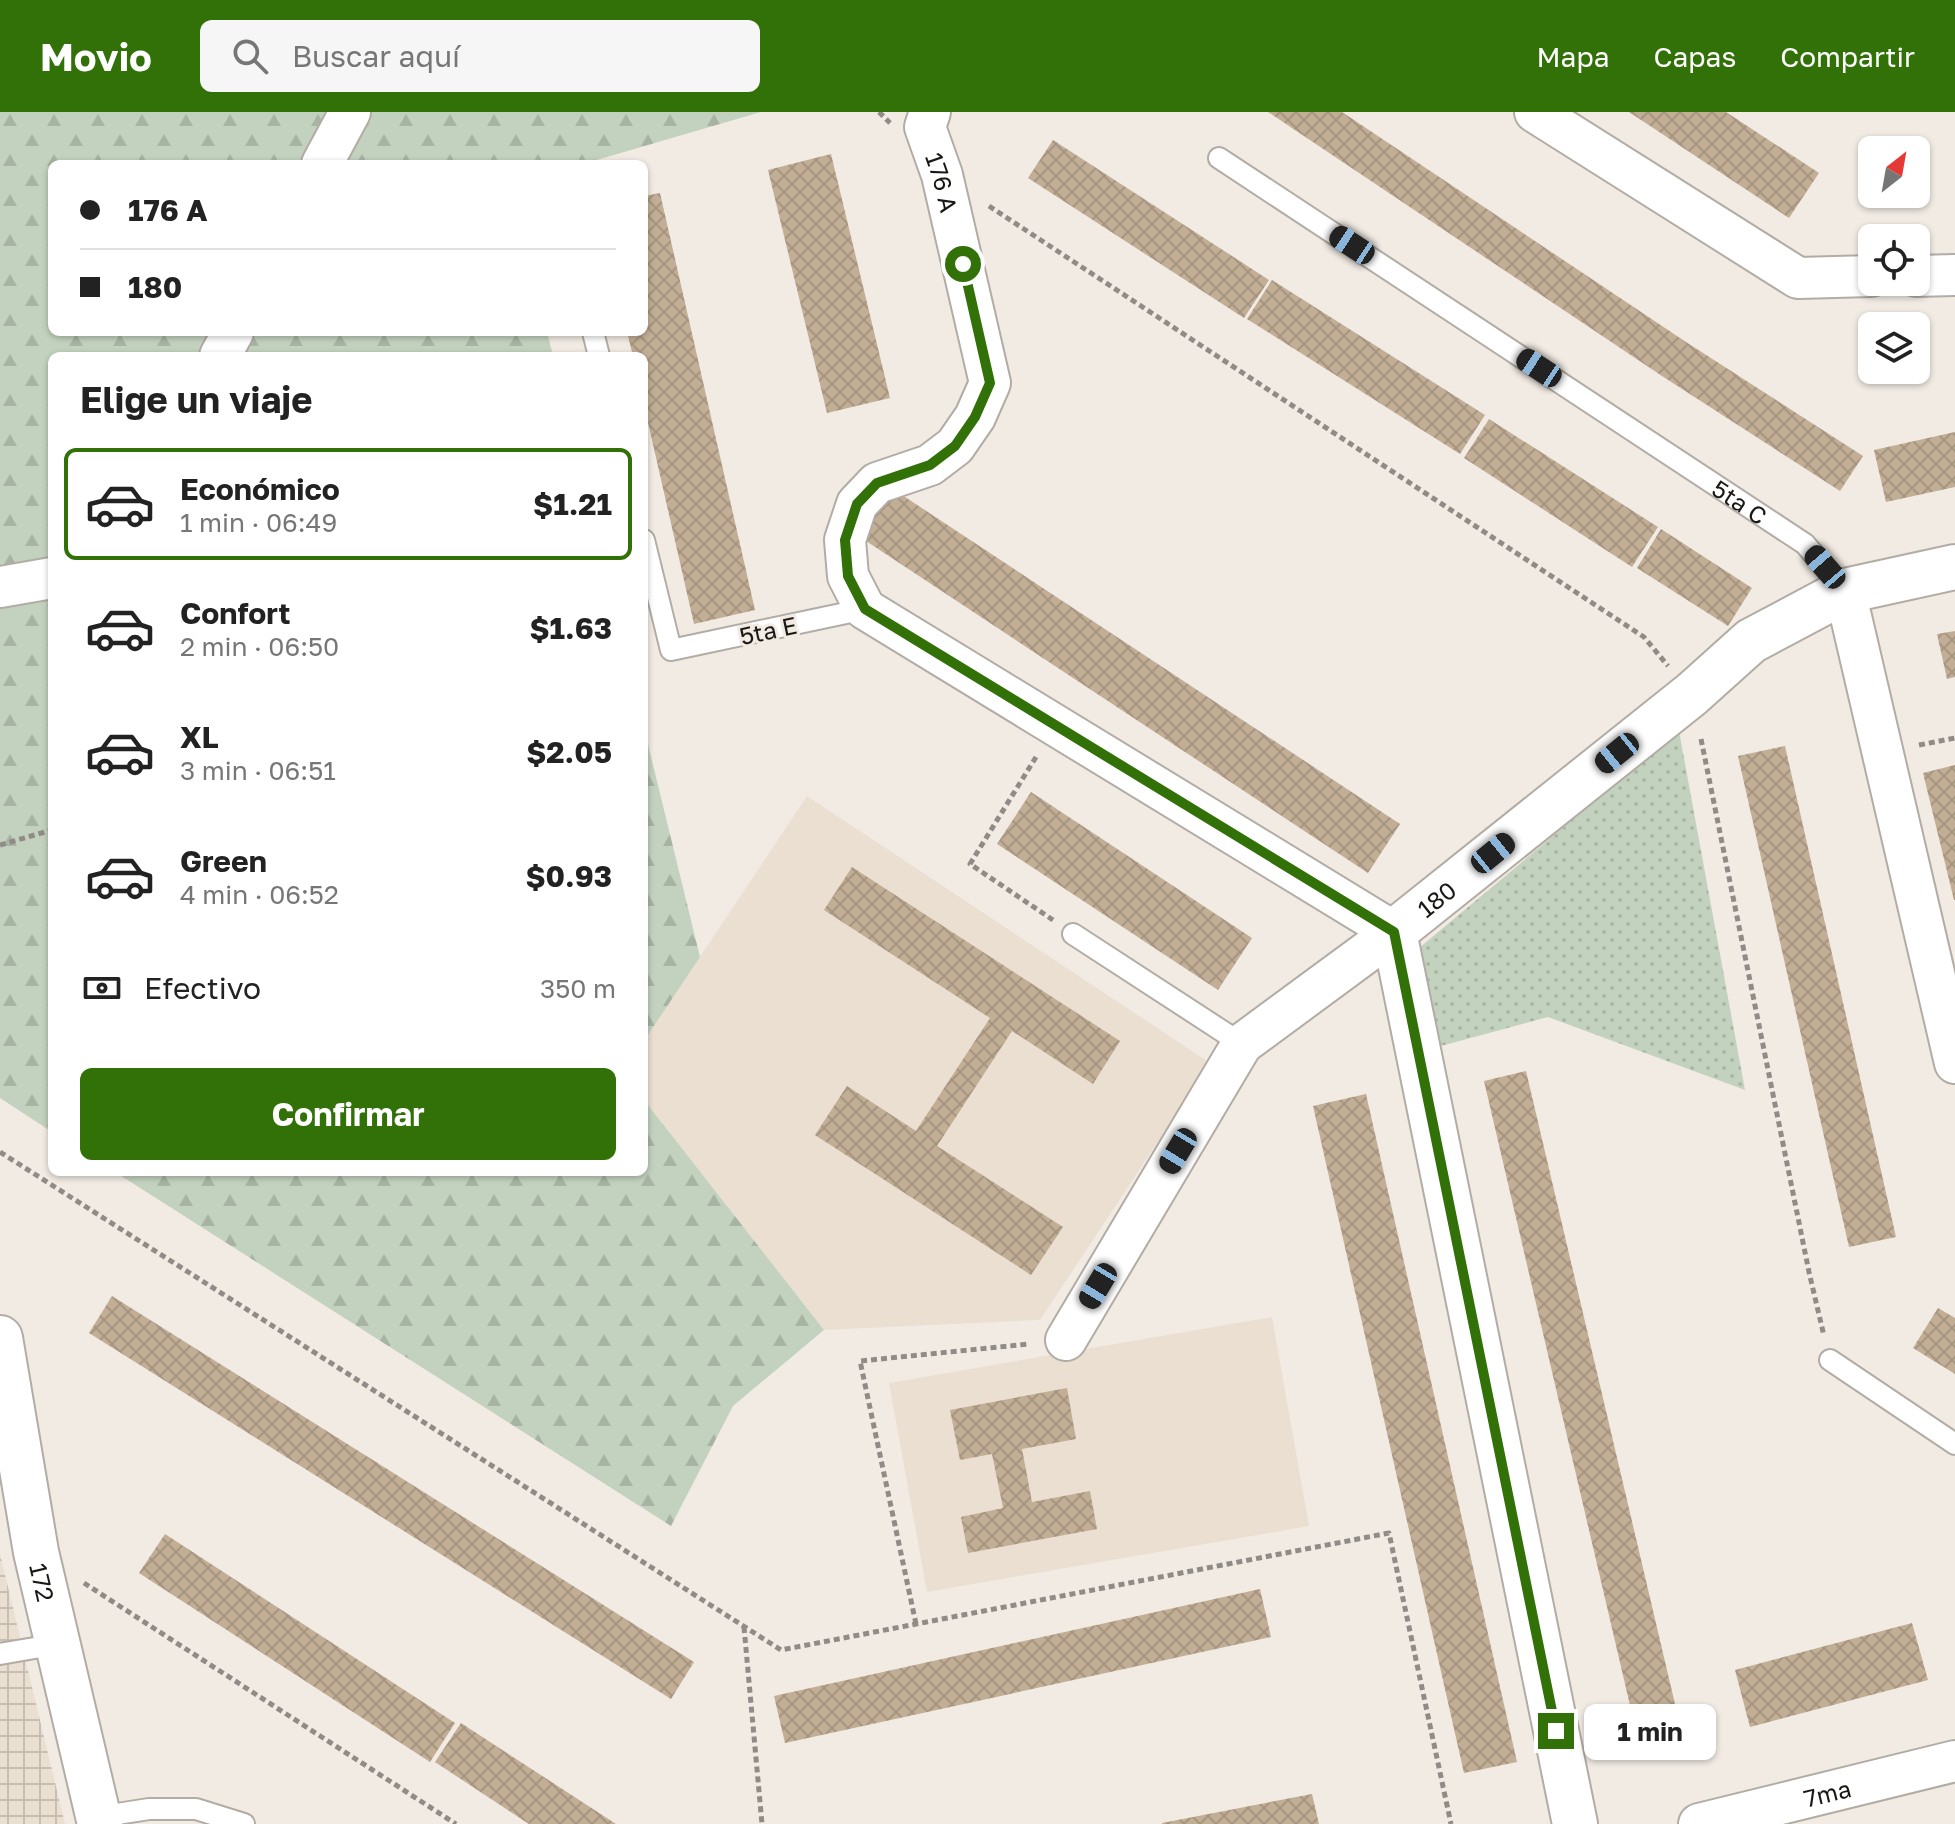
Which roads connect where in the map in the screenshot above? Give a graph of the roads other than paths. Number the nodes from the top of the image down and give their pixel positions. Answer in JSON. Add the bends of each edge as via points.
{"nodes":[{"id":1,"x":350,"y":112,"type":"edge"},
{"id":2,"x":930,"y":112,"type":"edge"},
{"id":3,"x":1535,"y":112,"type":"edge"},
{"id":4,"x":1219,"y":158,"type":"dead end"},
{"id":5,"x":324,"y":160,"type":"edge"},
{"id":6,"x":1955,"y":275,"type":"edge"},
{"id":7,"x":1858,"y":276,"type":"edge"},
{"id":8,"x":1930,"y":276,"type":"edge"},
{"id":9,"x":648,"y":556,"type":"edge"},
{"id":10,"x":1955,"y":567,"type":"edge"},
{"id":11,"x":48,"y":579,"type":"edge"},
{"id":12,"x":0,"y":587,"type":"edge"},
{"id":13,"x":1845,"y":591,"type":"junction"},
{"id":14,"x":865,"y":609,"type":"junction"},
{"id":15,"x":1394,"y":932,"type":"junction"},
{"id":16,"x":1073,"y":934,"type":"road end"},
{"id":17,"x":1242,"y":1044,"type":"junction"},
{"id":18,"x":1955,"y":1063,"type":"edge"},
{"id":19,"x":0,"y":1338,"type":"edge"},
{"id":20,"x":1066,"y":1340,"type":"road end"},
{"id":21,"x":1830,"y":1360,"type":"road end"},
{"id":22,"x":1955,"y":1444,"type":"edge"},
{"id":23,"x":0,"y":1654,"type":"edge"},
{"id":24,"x":61,"y":1658,"type":"junction"},
{"id":25,"x":1955,"y":1761,"type":"edge"},
{"id":26,"x":99,"y":1820,"type":"edge"},
{"id":27,"x":244,"y":1824,"type":"edge"},
{"id":28,"x":1575,"y":1824,"type":"edge"},
{"id":29,"x":1699,"y":1824,"type":"edge"}],
"edges":[{"from":1,"to":5,"type":"street"},
{"from":2,"to":14,"type":"street","name":"176 A","via":[[925,127],[942,175],[990,383],[955,446],[930,465],[877,483],[857,504],[845,540],[848,576]]},
{"from":3,"to":7,"type":"street","via":[[1798,278]]},
{"from":4,"to":13,"type":"lane","name":"5ta C","via":[[1805,544]]},
{"from":6,"to":8,"type":"street"},
{"from":9,"to":14,"type":"lane","name":"5ta E","via":[[671,650]]},
{"from":10,"to":13,"type":"street","name":"180"},
{"from":11,"to":12,"type":"street"},
{"from":13,"to":15,"type":"street","name":"180","via":[[1751,641]]},
{"from":13,"to":18,"type":"street","name":"5ta C"},
{"from":14,"to":15,"type":"street"},
{"from":15,"to":17,"type":"street"},
{"from":15,"to":28,"type":"street","name":"180"},
{"from":16,"to":17,"type":"lane"},
{"from":17,"to":20,"type":"street"},
{"from":19,"to":24,"type":"street","name":"172","via":[[36,1552]]},
{"from":21,"to":22,"type":"lane"},
{"from":23,"to":24,"type":"lane"},
{"from":24,"to":26,"type":"street","name":"172"},
{"from":25,"to":29,"type":"street","name":"7ma"},
{"from":26,"to":27,"type":"lane","via":[[149,1809],[196,1809]]}]}
